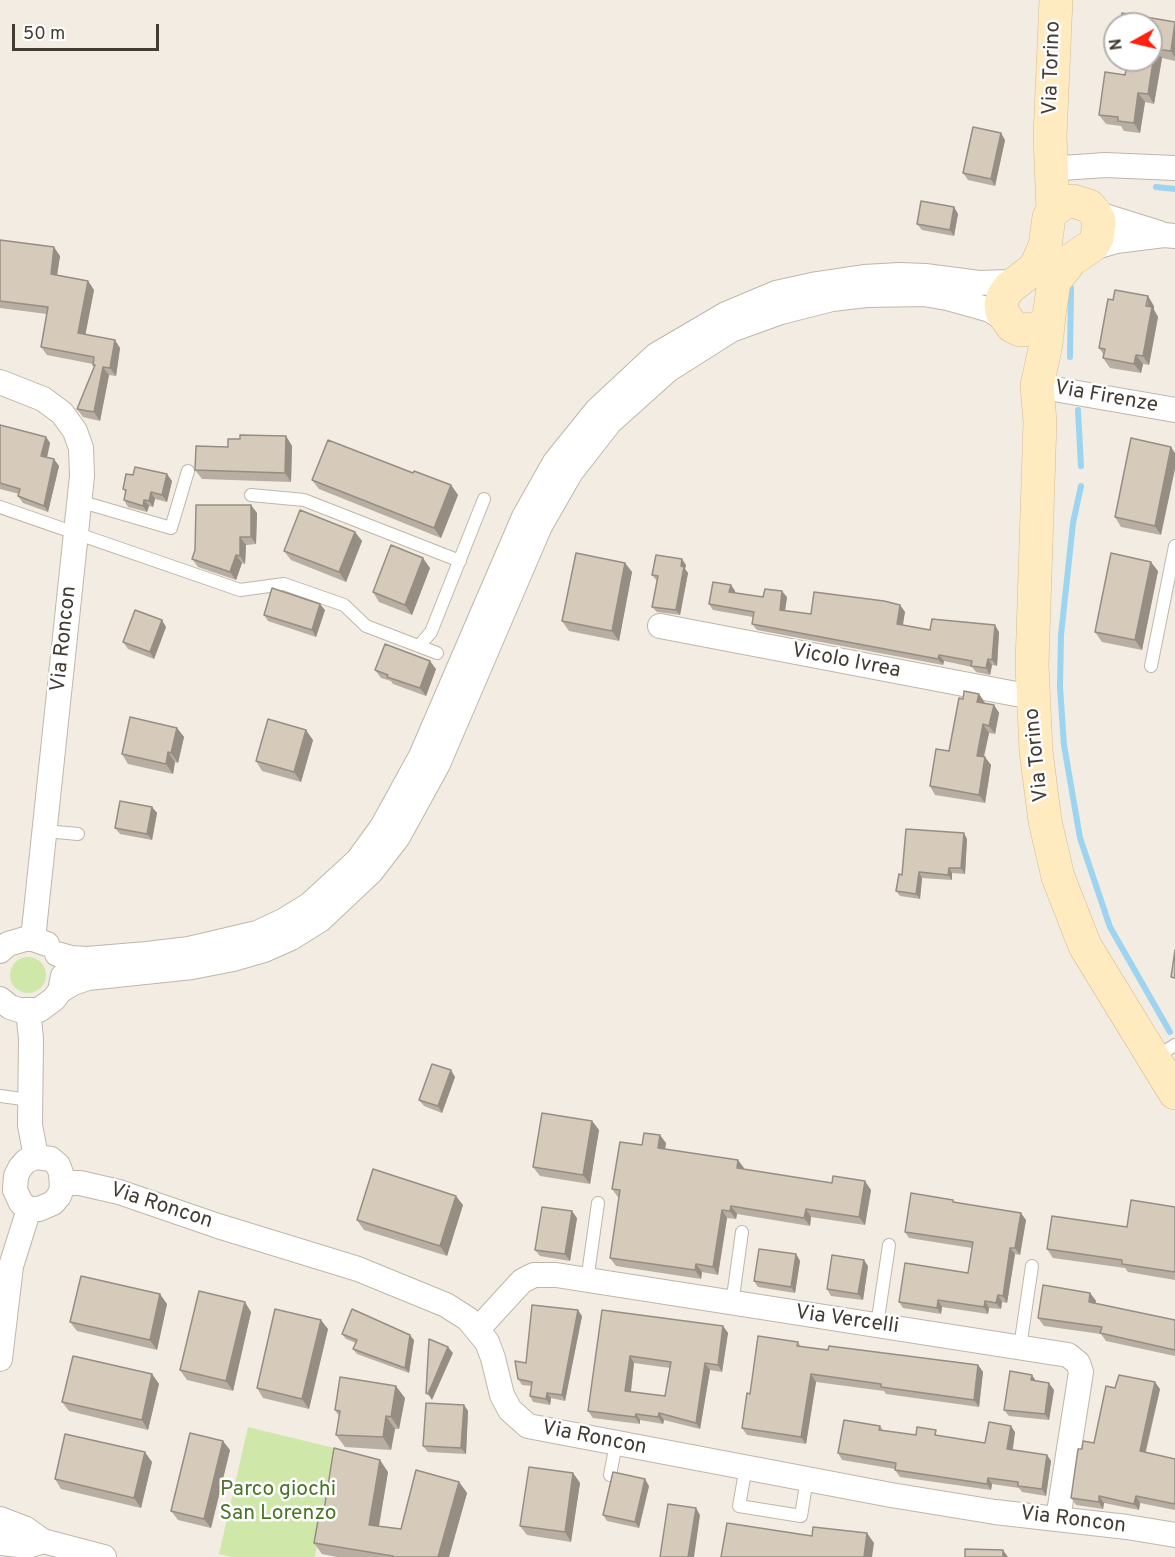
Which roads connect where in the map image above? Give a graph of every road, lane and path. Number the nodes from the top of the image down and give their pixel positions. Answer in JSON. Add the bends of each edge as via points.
{"nodes":[{"id":1,"x":1056,"y":0,"type":"edge"},
{"id":2,"x":1050,"y":136,"type":"junction"},
{"id":3,"x":1062,"y":168,"type":"junction"},
{"id":4,"x":1175,"y":168,"type":"edge"},
{"id":5,"x":1076,"y":209,"type":"junction"},
{"id":6,"x":1169,"y":236,"type":"edge"},
{"id":7,"x":1086,"y":250,"type":"junction"},
{"id":8,"x":1022,"y":279,"type":"junction"},
{"id":9,"x":1049,"y":316,"type":"junction"},
{"id":10,"x":1009,"y":323,"type":"junction"},
{"id":11,"x":0,"y":382,"type":"edge"},
{"id":12,"x":1037,"y":386,"type":"junction"},
{"id":13,"x":1175,"y":410,"type":"edge"},
{"id":14,"x":188,"y":471,"type":"dead end"},
{"id":15,"x":250,"y":495,"type":"dead end"},
{"id":16,"x":484,"y":499,"type":"dead end"},
{"id":17,"x":79,"y":501,"type":"junction"},
{"id":18,"x":0,"y":507,"type":"edge"},
{"id":19,"x":76,"y":532,"type":"junction"},
{"id":20,"x":1175,"y":546,"type":"edge"},
{"id":21,"x":460,"y":561,"type":"junction"},
{"id":22,"x":660,"y":626,"type":"dead end"},
{"id":23,"x":419,"y":646,"type":"junction"},
{"id":24,"x":437,"y":653,"type":"dead end"},
{"id":25,"x":1151,"y":666,"type":"dead end"},
{"id":26,"x":1032,"y":695,"type":"junction"},
{"id":27,"x":45,"y":831,"type":"junction"},
{"id":28,"x":78,"y":834,"type":"dead end"},
{"id":29,"x":33,"y":939,"type":"junction"},
{"id":30,"x":0,"y":951,"type":"edge"},
{"id":31,"x":57,"y":954,"type":"junction"},
{"id":32,"x":60,"y":991,"type":"junction"},
{"id":33,"x":0,"y":999,"type":"edge"},
{"id":34,"x":28,"y":1011,"type":"junction"},
{"id":35,"x":1164,"y":1052,"type":"edge"},
{"id":36,"x":1175,"y":1093,"type":"edge"},
{"id":37,"x":0,"y":1096,"type":"edge"},
{"id":38,"x":30,"y":1100,"type":"junction"},
{"id":39,"x":36,"y":1157,"type":"junction"},
{"id":40,"x":8,"y":1180,"type":"edge"},
{"id":41,"x":62,"y":1183,"type":"junction"},
{"id":42,"x":598,"y":1203,"type":"dead end"},
{"id":43,"x":29,"y":1209,"type":"junction"},
{"id":44,"x":742,"y":1232,"type":"dead end"},
{"id":45,"x":889,"y":1245,"type":"dead end"},
{"id":46,"x":1032,"y":1266,"type":"dead end"},
{"id":47,"x":587,"y":1281,"type":"junction"},
{"id":48,"x":732,"y":1304,"type":"junction"},
{"id":49,"x":877,"y":1325,"type":"junction"},
{"id":50,"x":478,"y":1329,"type":"junction"},
{"id":51,"x":1020,"y":1347,"type":"junction"},
{"id":52,"x":0,"y":1359,"type":"edge"},
{"id":53,"x":616,"y":1444,"type":"junction"},
{"id":54,"x":746,"y":1467,"type":"junction"},
{"id":55,"x":610,"y":1475,"type":"edge"},
{"id":56,"x":807,"y":1478,"type":"junction"},
{"id":57,"x":0,"y":1519,"type":"edge"},
{"id":58,"x":1058,"y":1519,"type":"junction"},
{"id":59,"x":1175,"y":1535,"type":"edge"},
{"id":60,"x":43,"y":1540,"type":"junction"},
{"id":61,"x":0,"y":1543,"type":"edge"},
{"id":62,"x":104,"y":1557,"type":"edge"}],
"edges":[{"from":1,"to":2,"type":"street","name":"Via Torino"},
{"from":2,"to":3,"type":"street","name":"Via Torino"},
{"from":2,"to":5,"type":"street","name":"Via Torino"},
{"from":3,"to":4,"type":"street"},
{"from":3,"to":5,"type":"street","name":"Via Torino"},
{"from":5,"to":6,"type":"street"},
{"from":5,"to":7,"type":"street","via":[[1099,221],[1097,238]]},
{"from":5,"to":8,"type":"street","via":[[1049,218],[1039,260]]},
{"from":6,"to":7,"type":"street","via":[[1116,241]]},
{"from":7,"to":9,"type":"street","name":"Via Torino","via":[[1062,269],[1054,282]]},
{"from":8,"to":10,"type":"street","via":[[1009,288],[1001,304]]},
{"from":8,"to":31,"type":"street","via":[[979,283],[900,275],[817,284],[776,293],[726,314],[656,355],[597,410],[555,462],[524,517],[421,756],[382,827],[351,867],[309,905],[257,933],[147,954],[87,959]]},
{"from":9,"to":10,"type":"street","via":[[1037,329],[1020,330]]},
{"from":9,"to":12,"type":"street","name":"Via Torino"},
{"from":10,"to":12,"type":"street","name":"Via Torino"},
{"from":10,"to":32,"type":"street","via":[[990,310],[924,294],[832,299],[731,330],[668,370],[610,422],[571,472],[540,526],[438,764],[398,837],[371,872],[320,920],[264,950],[192,967],[88,978]]},
{"from":11,"to":17,"type":"street","name":"Via Roncon","via":[[43,399],[62,413],[75,431],[81,448]]},
{"from":12,"to":13,"type":"street","name":"Via Firenze"},
{"from":12,"to":26,"type":"street","name":"Via Torino","via":[[1040,422]]},
{"from":14,"to":17,"type":"lane","via":[[171,528]]},
{"from":15,"to":21,"type":"lane","via":[[304,500]]},
{"from":16,"to":21,"type":"lane"},
{"from":17,"to":19,"type":"street","name":"Via Roncon"},
{"from":18,"to":19,"type":"lane"},
{"from":19,"to":23,"type":"lane","via":[[240,590],[284,584],[344,605],[366,627]]},
{"from":19,"to":27,"type":"street","name":"Via Roncon"},
{"from":20,"to":25,"type":"lane"},
{"from":21,"to":23,"type":"lane","via":[[432,632]]},
{"from":22,"to":26,"type":"street","name":"Vicolo Ivrea"},
{"from":23,"to":24,"type":"lane"},
{"from":26,"to":35,"type":"street","name":"Via Torino","via":[[1045,821],[1058,877],[1086,946]]},
{"from":27,"to":28,"type":"lane"},
{"from":27,"to":29,"type":"street","name":"Via Roncon"},
{"from":29,"to":30,"type":"street","via":[[16,940]]},
{"from":29,"to":31,"type":"street"},
{"from":31,"to":32,"type":"street","via":[[64,972]]},
{"from":32,"to":34,"type":"street","via":[[39,1010]]},
{"from":33,"to":34,"type":"street","via":[[9,1007]]},
{"from":34,"to":38,"type":"street"},
{"from":35,"to":36,"type":"street","name":"Via Torino"},
{"from":37,"to":38,"type":"lane"},
{"from":38,"to":39,"type":"street"},
{"from":39,"to":40,"type":"street","via":[[26,1161]]},
{"from":39,"to":41,"type":"street","via":[[58,1166]]},
{"from":40,"to":43,"type":"street"},
{"from":41,"to":43,"type":"street","via":[[53,1203]]},
{"from":41,"to":50,"type":"street","name":"Via Roncon","via":[[119,1192],[358,1269],[446,1305]]},
{"from":42,"to":47,"type":"lane"},
{"from":43,"to":52,"type":"street","via":[[11,1266]]},
{"from":44,"to":48,"type":"lane"},
{"from":45,"to":49,"type":"lane"},
{"from":46,"to":51,"type":"lane"},
{"from":47,"to":48,"type":"street","name":"Via Vercelli"},
{"from":47,"to":50,"type":"street","name":"Via Vercelli","via":[[534,1275],[515,1288]]},
{"from":48,"to":49,"type":"street","name":"Via Vercelli"},
{"from":49,"to":51,"type":"street","name":"Via Vercelli"},
{"from":50,"to":53,"type":"street","name":"Via Roncon","via":[[487,1342],[506,1403],[523,1423]]},
{"from":51,"to":58,"type":"street","name":"Via Vercelli","via":[[1068,1355],[1078,1363],[1081,1372]]},
{"from":53,"to":54,"type":"street","name":"Via Roncon"},
{"from":53,"to":55,"type":"lane"},
{"from":54,"to":56,"type":"street","name":"Via Roncon"},
{"from":54,"to":56,"type":"lane","via":[[739,1506],[801,1516]]},
{"from":56,"to":58,"type":"street","name":"Via Roncon","via":[[995,1512]]},
{"from":57,"to":60,"type":"street"},
{"from":58,"to":59,"type":"street","name":"Via Roncon"},
{"from":60,"to":61,"type":"street","via":[[28,1546]]},
{"from":60,"to":62,"type":"street"}]}
